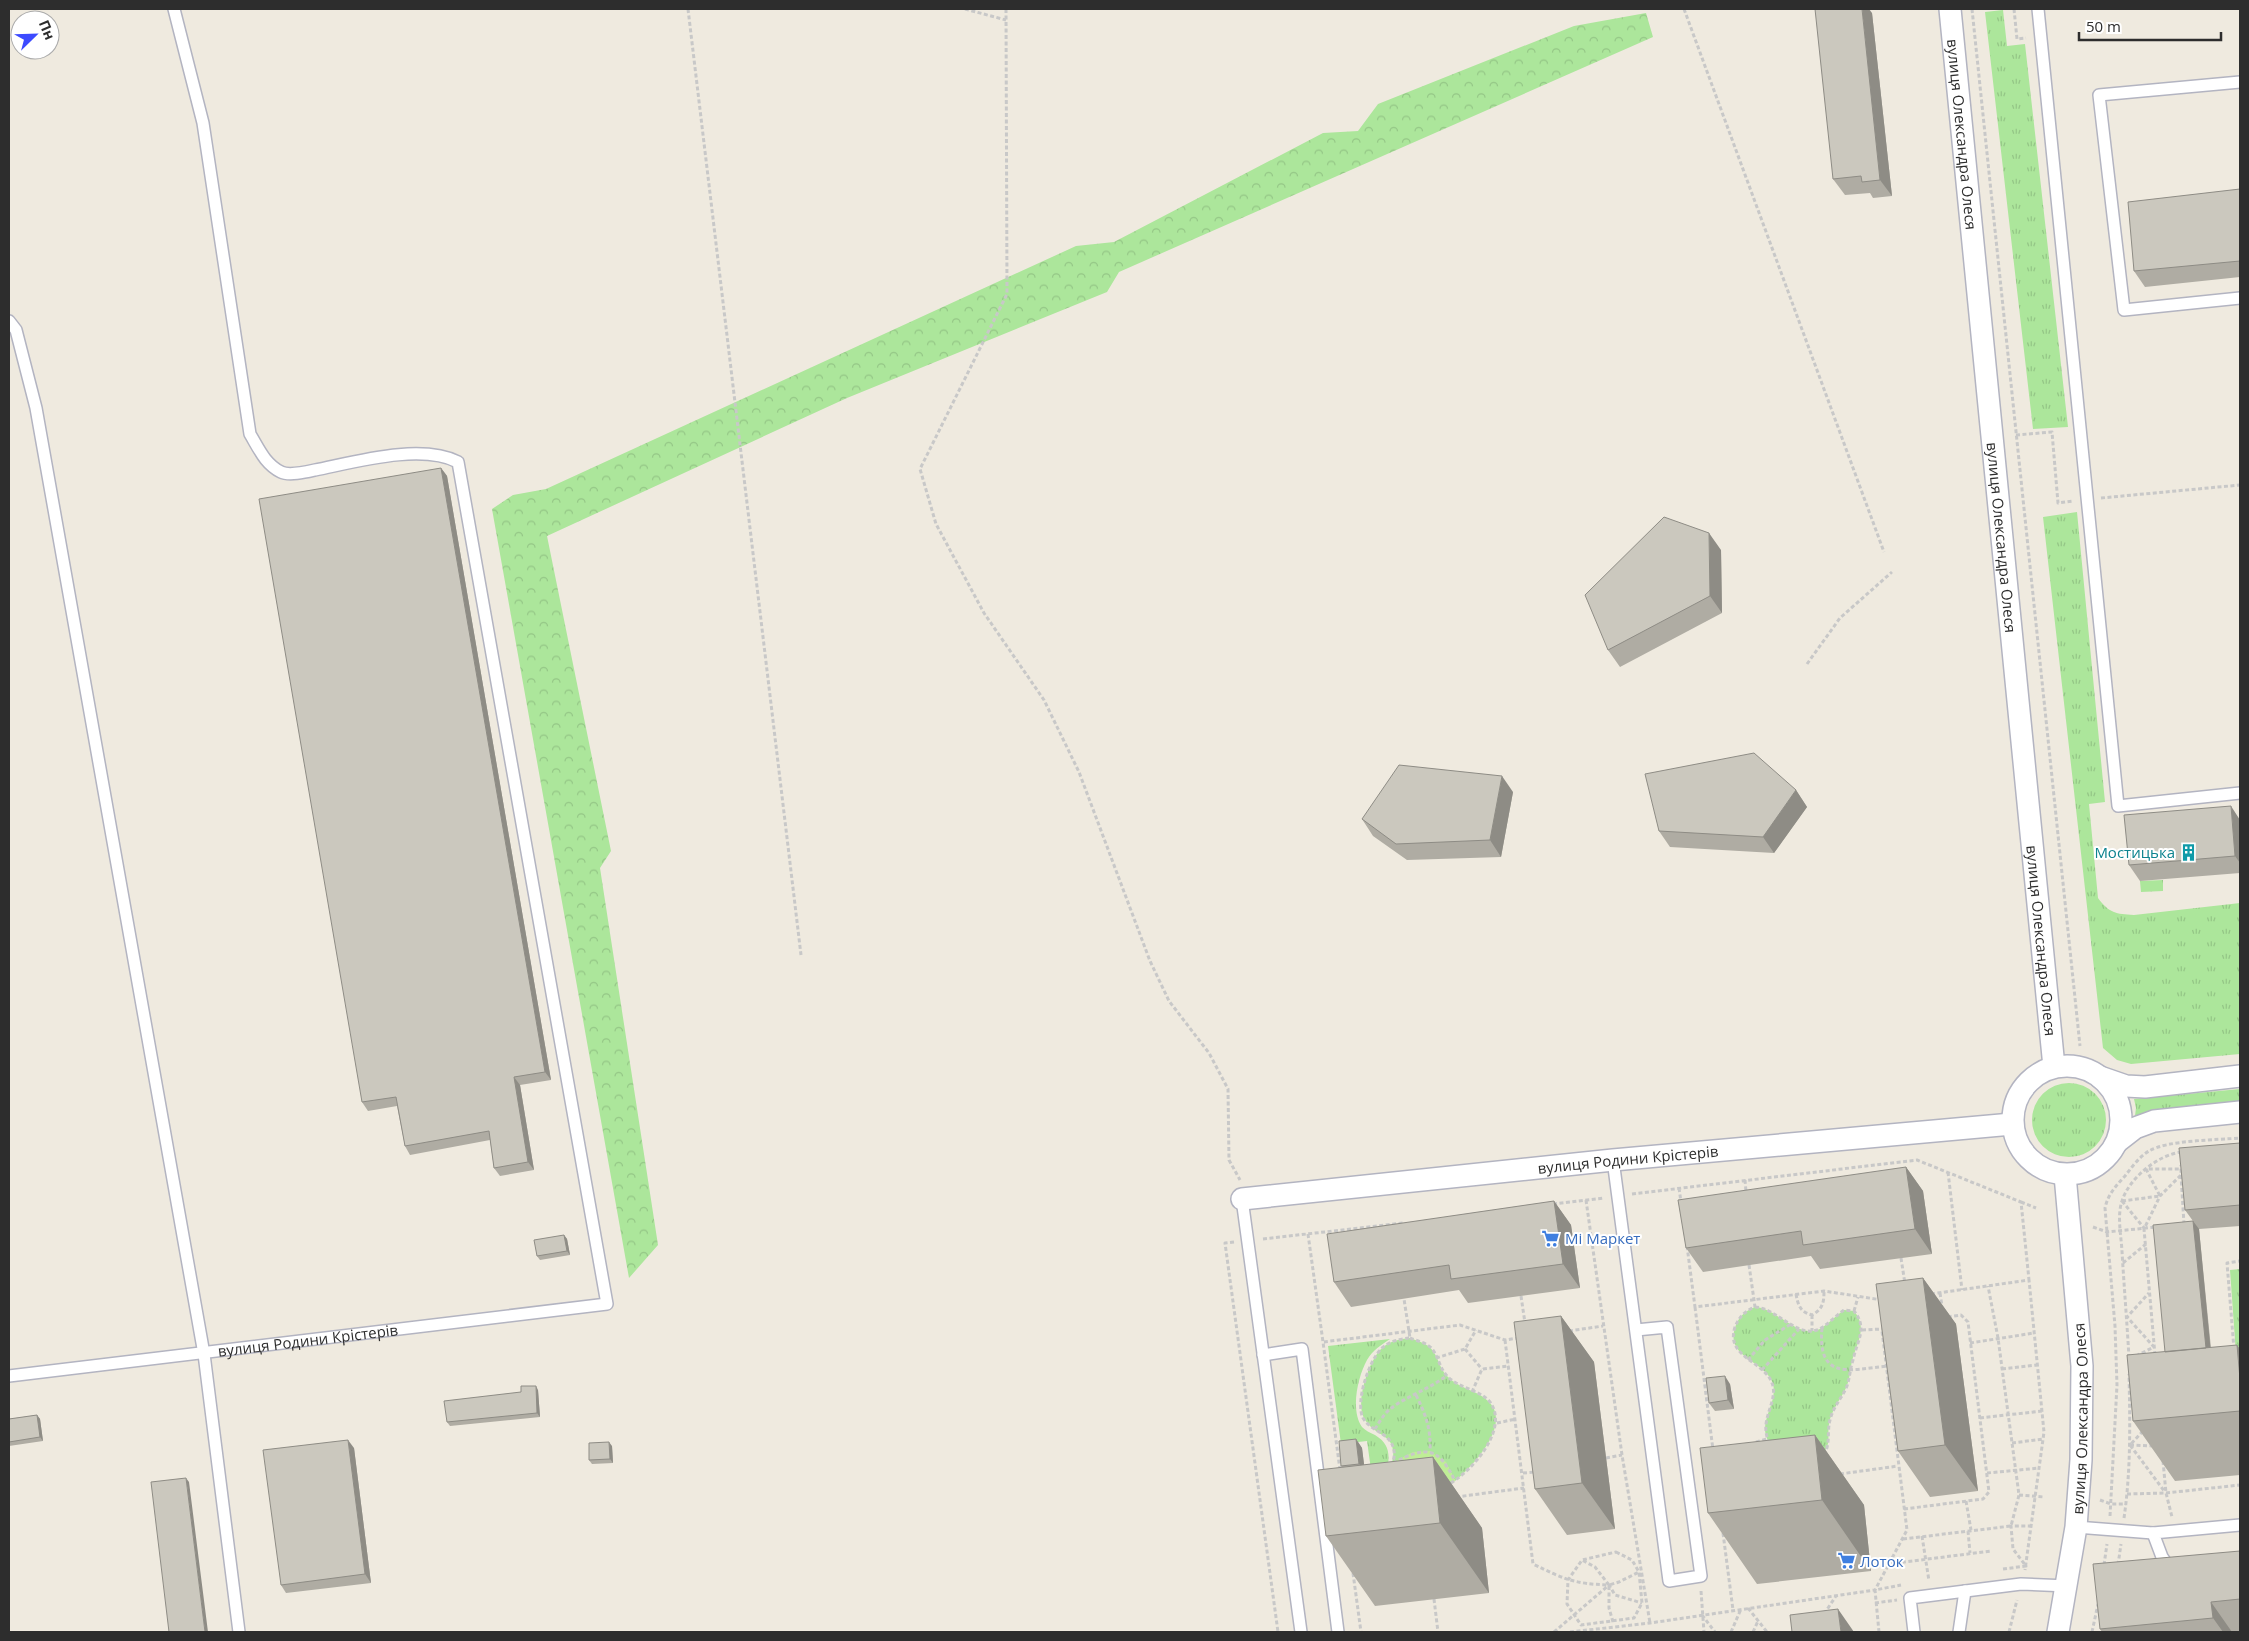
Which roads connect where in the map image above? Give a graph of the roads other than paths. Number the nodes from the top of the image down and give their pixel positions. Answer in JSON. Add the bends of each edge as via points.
{"nodes":[{"id":1,"x":174,"y":9,"type":"edge"},
{"id":2,"x":1950,"y":9,"type":"edge"},
{"id":3,"x":2038,"y":9,"type":"edge"},
{"id":4,"x":2240,"y":82,"type":"edge"},
{"id":5,"x":2240,"y":298,"type":"edge"},
{"id":6,"x":9,"y":320,"type":"edge"},
{"id":7,"x":2240,"y":793,"type":"edge"},
{"id":8,"x":2054,"y":1067,"type":"junction"},
{"id":9,"x":2240,"y":1076,"type":"edge"},
{"id":10,"x":2100,"y":1077,"type":"junction"},
{"id":11,"x":2240,"y":1112,"type":"edge"},
{"id":12,"x":2012,"y":1124,"type":"junction"},
{"id":13,"x":2117,"y":1142,"type":"junction"},
{"id":14,"x":1613,"y":1160,"type":"junction"},
{"id":15,"x":2064,"y":1176,"type":"junction"},
{"id":16,"x":1242,"y":1199,"type":"joint"},
{"id":17,"x":1636,"y":1330,"type":"junction"},
{"id":18,"x":204,"y":1354,"type":"junction"},
{"id":19,"x":1264,"y":1356,"type":"junction"},
{"id":20,"x":9,"y":1376,"type":"edge"},
{"id":21,"x":2240,"y":1525,"type":"edge"},
{"id":22,"x":2076,"y":1527,"type":"junction"},
{"id":23,"x":2153,"y":1534,"type":"junction"},
{"id":24,"x":2179,"y":1575,"type":"edge"},
{"id":25,"x":2068,"y":1586,"type":"junction"},
{"id":26,"x":1965,"y":1590,"type":"junction"},
{"id":27,"x":238,"y":1632,"type":"edge"},
{"id":28,"x":1301,"y":1632,"type":"edge"},
{"id":29,"x":1338,"y":1632,"type":"edge"},
{"id":30,"x":1914,"y":1632,"type":"edge"},
{"id":31,"x":1959,"y":1632,"type":"edge"},
{"id":32,"x":2058,"y":1632,"type":"edge"}],
"edges":[{"from":1,"to":18,"type":"lane","name":"вулиця Родини Крістерів","via":[[203,123],[250,434],[267,463],[283,474],[398,454],[446,456],[458,462],[607,1304]]},
{"from":2,"to":8,"type":"street","name":"вулиця Олександра Олеся"},
{"from":3,"to":7,"type":"lane","via":[[2118,806]]},
{"from":4,"to":5,"type":"lane","via":[[2099,95],[2124,310]]},
{"from":6,"to":18,"type":"lane","via":[[16,330],[36,408]]},
{"from":8,"to":10,"type":"street","via":[[2082,1068]]},
{"from":8,"to":12,"type":"street","via":[[2037,1074],[2020,1092],[2014,1104]]},
{"from":9,"to":10,"type":"street","via":[[2145,1087],[2126,1086]]},
{"from":10,"to":13,"type":"street","via":[[2118,1101],[2121,1126]]},
{"from":11,"to":13,"type":"street","via":[[2154,1120],[2135,1128]]},
{"from":12,"to":14,"type":"street","name":"вулиця Родини Крістерів"},
{"from":12,"to":15,"type":"street","via":[[2018,1146],[2030,1161],[2046,1172]]},
{"from":13,"to":15,"type":"street","via":[[2098,1166]]},
{"from":14,"to":16,"type":"street","name":"вулиця Родини Крістерів"},
{"from":14,"to":17,"type":"lane"},
{"from":15,"to":22,"type":"street","name":"вулиця Олександра Олеся","via":[[2082,1366],[2081,1460]]},
{"from":16,"to":19,"type":"lane"},
{"from":17,"to":17,"type":"lane","via":[[1669,1581],[1701,1576],[1667,1327]]},
{"from":18,"to":20,"type":"lane","name":"вулиця Родини Крістерів"},
{"from":18,"to":27,"type":"lane"},
{"from":19,"to":28,"type":"lane"},
{"from":19,"to":29,"type":"lane","via":[[1302,1349]]},
{"from":21,"to":23,"type":"lane"},
{"from":22,"to":23,"type":"lane"},
{"from":22,"to":25,"type":"street","name":"вулиця Олександра Олеся"},
{"from":23,"to":24,"type":"lane","via":[[2162,1557]]},
{"from":25,"to":26,"type":"lane","via":[[2021,1584]]},
{"from":25,"to":32,"type":"street","name":"вулиця Олександра Олеся"},
{"from":26,"to":30,"type":"lane","via":[[1910,1598]]},
{"from":26,"to":31,"type":"lane"}]}
